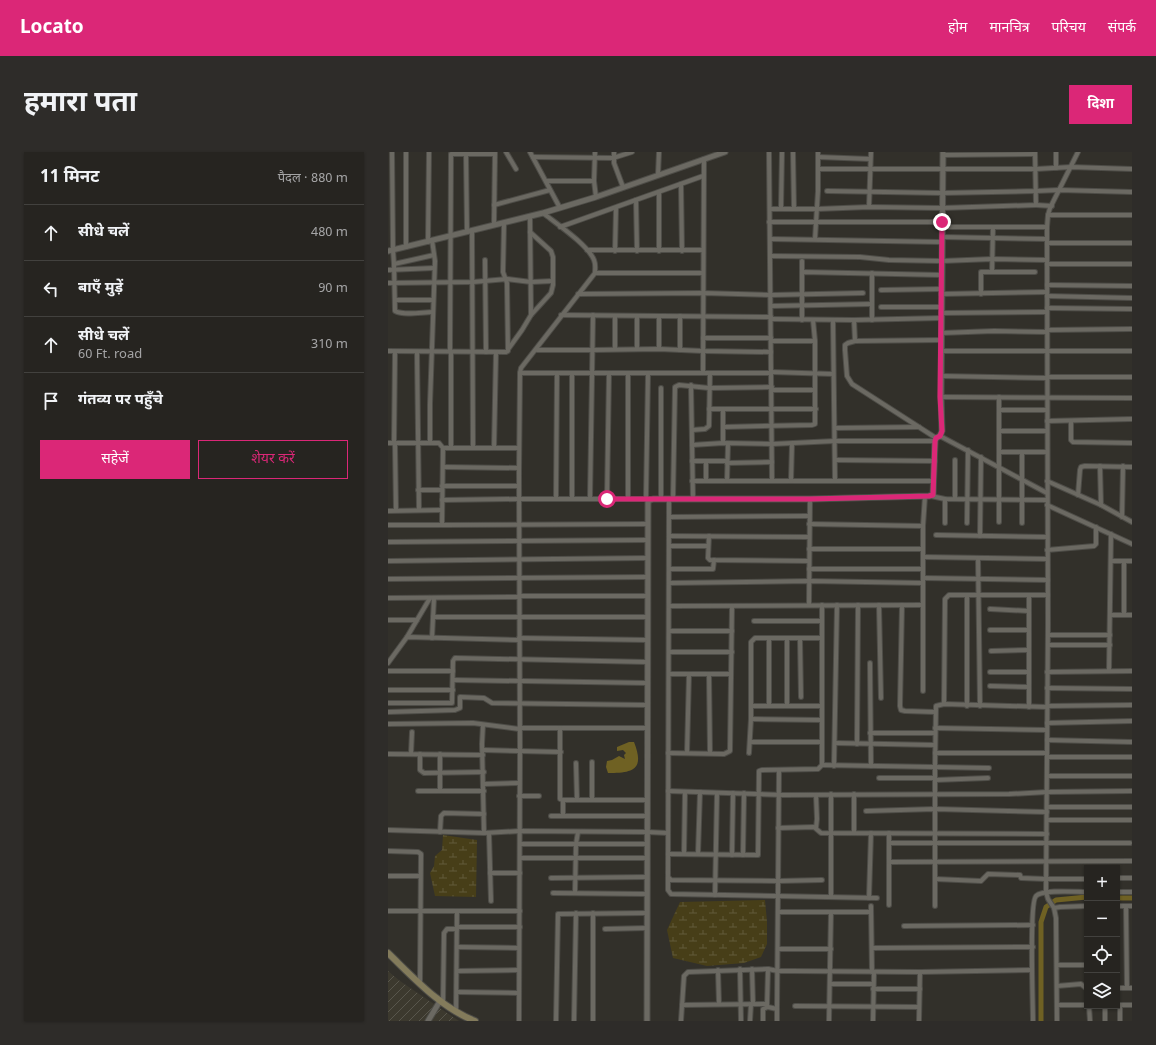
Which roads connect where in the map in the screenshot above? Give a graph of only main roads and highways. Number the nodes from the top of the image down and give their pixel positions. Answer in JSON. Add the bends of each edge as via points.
{"nodes":[{"id":1,"x":388,"y":953,"type":"edge"},
{"id":2,"x":475,"y":1021,"type":"edge"}],
"edges":[{"from":1,"to":2,"type":"main road","via":[[420,984],[456,1013]]}]}
